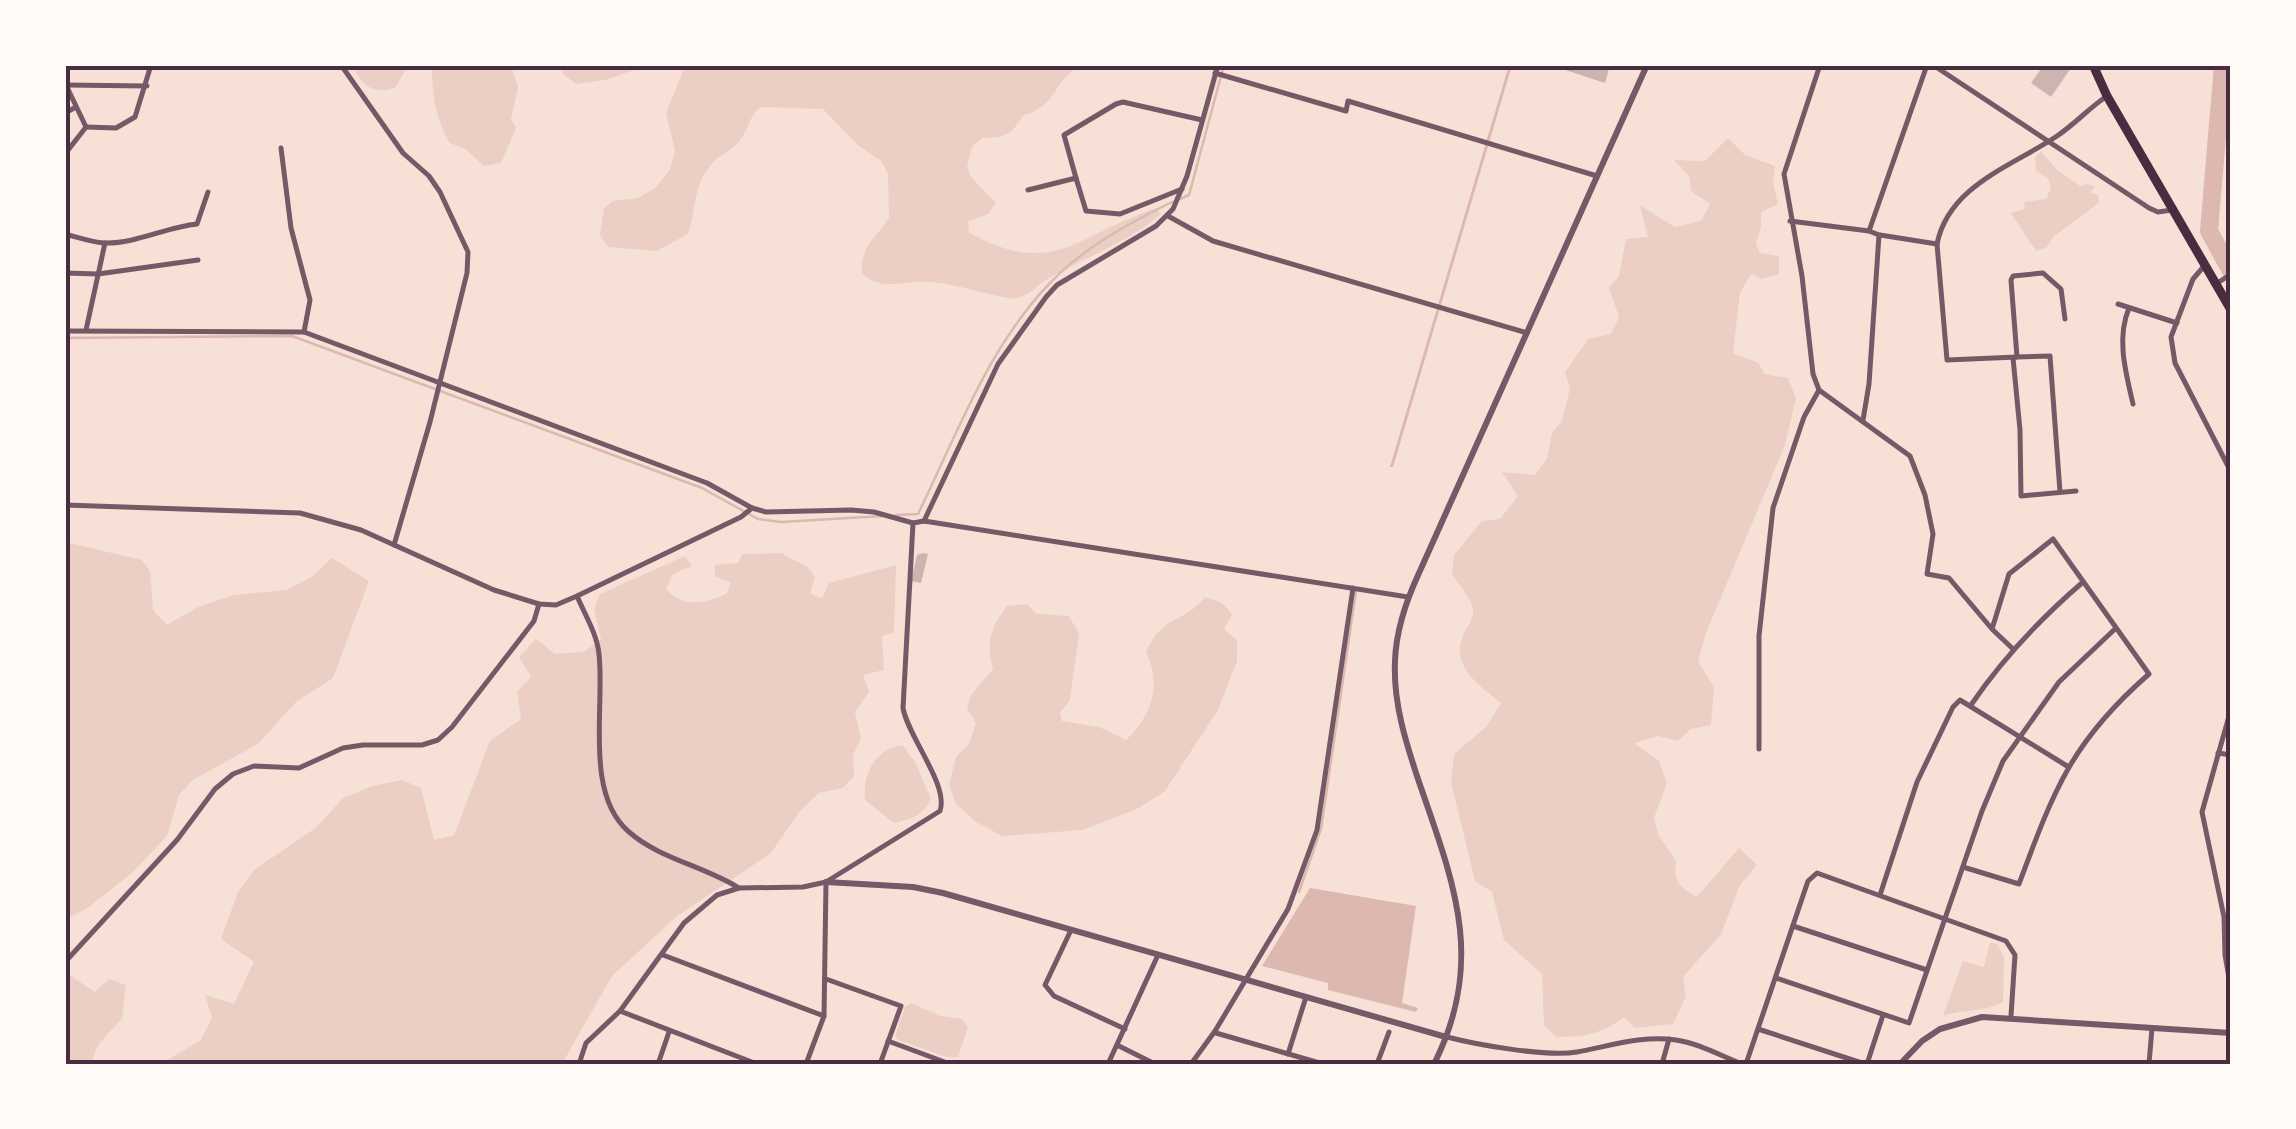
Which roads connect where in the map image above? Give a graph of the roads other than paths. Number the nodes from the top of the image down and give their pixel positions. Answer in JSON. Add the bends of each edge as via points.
{"nodes":[{"id":1,"x":152,"y":65,"type":"edge"},
{"id":2,"x":341,"y":65,"type":"edge"},
{"id":3,"x":1647,"y":65,"type":"edge"},
{"id":4,"x":1820,"y":65,"type":"edge"},
{"id":5,"x":1930,"y":65,"type":"edge"},
{"id":6,"x":2093,"y":65,"type":"edge"},
{"id":7,"x":1216,"y":70,"type":"edge"},
{"id":8,"x":65,"y":84,"type":"edge"},
{"id":9,"x":147,"y":86,"type":"junction"},
{"id":10,"x":2106,"y":96,"type":"junction"},
{"id":11,"x":76,"y":107,"type":"junction"},
{"id":12,"x":65,"y":113,"type":"edge"},
{"id":13,"x":1202,"y":120,"type":"junction"},
{"id":14,"x":86,"y":127,"type":"junction"},
{"id":15,"x":2048,"y":141,"type":"junction"},
{"id":16,"x":281,"y":148,"type":"dead end"},
{"id":17,"x":65,"y":154,"type":"edge"},
{"id":18,"x":1597,"y":176,"type":"junction"},
{"id":19,"x":1076,"y":178,"type":"junction"},
{"id":20,"x":1028,"y":190,"type":"dead end"},
{"id":21,"x":208,"y":192,"type":"dead end"},
{"id":22,"x":1181,"y":192,"type":"junction"},
{"id":23,"x":2172,"y":210,"type":"junction"},
{"id":24,"x":1168,"y":216,"type":"junction"},
{"id":25,"x":1790,"y":220,"type":"junction"},
{"id":26,"x":1869,"y":231,"type":"junction"},
{"id":27,"x":65,"y":234,"type":"edge"},
{"id":28,"x":1879,"y":235,"type":"junction"},
{"id":29,"x":105,"y":243,"type":"junction"},
{"id":30,"x":1937,"y":244,"type":"junction"},
{"id":31,"x":198,"y":260,"type":"dead end"},
{"id":32,"x":2205,"y":265,"type":"junction"},
{"id":33,"x":65,"y":273,"type":"edge"},
{"id":34,"x":98,"y":274,"type":"junction"},
{"id":35,"x":2230,"y":275,"type":"edge"},
{"id":36,"x":2216,"y":284,"type":"junction"},
{"id":37,"x":2118,"y":304,"type":"dead end"},
{"id":38,"x":2129,"y":308,"type":"junction"},
{"id":39,"x":2231,"y":310,"type":"edge"},
{"id":40,"x":2065,"y":319,"type":"dead end"},
{"id":41,"x":2177,"y":323,"type":"junction"},
{"id":42,"x":86,"y":330,"type":"junction"},
{"id":43,"x":65,"y":331,"type":"edge"},
{"id":44,"x":304,"y":332,"type":"junction"},
{"id":45,"x":1527,"y":333,"type":"junction"},
{"id":46,"x":2015,"y":358,"type":"junction"},
{"id":47,"x":438,"y":381,"type":"junction"},
{"id":48,"x":1819,"y":390,"type":"junction"},
{"id":49,"x":2134,"y":404,"type":"dead end"},
{"id":50,"x":1863,"y":420,"type":"junction"},
{"id":51,"x":2231,"y":472,"type":"edge"},
{"id":52,"x":2076,"y":491,"type":"dead end"},
{"id":53,"x":2060,"y":492,"type":"junction"},
{"id":54,"x":65,"y":505,"type":"edge"},
{"id":55,"x":752,"y":508,"type":"junction"},
{"id":56,"x":924,"y":521,"type":"junction"},
{"id":57,"x":913,"y":523,"type":"junction"},
{"id":58,"x":394,"y":544,"type":"junction"},
{"id":59,"x":2083,"y":582,"type":"junction"},
{"id":60,"x":1355,"y":589,"type":"junction"},
{"id":61,"x":577,"y":596,"type":"junction"},
{"id":62,"x":1408,"y":597,"type":"junction"},
{"id":63,"x":540,"y":604,"type":"junction"},
{"id":64,"x":2116,"y":628,"type":"junction"},
{"id":65,"x":1992,"y":629,"type":"junction"},
{"id":66,"x":2013,"y":649,"type":"junction"},
{"id":67,"x":1972,"y":705,"type":"junction"},
{"id":68,"x":2231,"y":709,"type":"edge"},
{"id":69,"x":2019,"y":735,"type":"junction"},
{"id":70,"x":1759,"y":749,"type":"dead end"},
{"id":71,"x":2218,"y":752,"type":"junction"},
{"id":72,"x":2231,"y":755,"type":"edge"},
{"id":73,"x":2067,"y":766,"type":"junction"},
{"id":74,"x":1963,"y":867,"type":"junction"},
{"id":75,"x":826,"y":882,"type":"junction"},
{"id":76,"x":739,"y":888,"type":"junction"},
{"id":77,"x":1880,"y":896,"type":"junction"},
{"id":78,"x":1945,"y":917,"type":"junction"},
{"id":79,"x":1793,"y":926,"type":"junction"},
{"id":80,"x":1071,"y":930,"type":"junction"},
{"id":81,"x":663,"y":955,"type":"junction"},
{"id":82,"x":1158,"y":955,"type":"junction"},
{"id":83,"x":65,"y":962,"type":"edge"},
{"id":84,"x":1927,"y":970,"type":"junction"},
{"id":85,"x":1776,"y":978,"type":"junction"},
{"id":86,"x":826,"y":979,"type":"junction"},
{"id":87,"x":1246,"y":981,"type":"junction"},
{"id":88,"x":2231,"y":989,"type":"edge"},
{"id":89,"x":1306,"y":997,"type":"junction"},
{"id":90,"x":620,"y":1011,"type":"junction"},
{"id":91,"x":1883,"y":1014,"type":"junction"},
{"id":92,"x":824,"y":1016,"type":"junction"},
{"id":93,"x":2011,"y":1016,"type":"junction"},
{"id":94,"x":1124,"y":1028,"type":"junction"},
{"id":95,"x":1758,"y":1028,"type":"junction"},
{"id":96,"x":2152,"y":1028,"type":"junction"},
{"id":97,"x":669,"y":1032,"type":"junction"},
{"id":98,"x":1214,"y":1032,"type":"junction"},
{"id":99,"x":1389,"y":1032,"type":"dead end"},
{"id":100,"x":2231,"y":1033,"type":"edge"},
{"id":101,"x":1446,"y":1037,"type":"junction"},
{"id":102,"x":1670,"y":1040,"type":"junction"},
{"id":103,"x":888,"y":1041,"type":"junction"},
{"id":104,"x":1117,"y":1045,"type":"junction"},
{"id":105,"x":1288,"y":1054,"type":"junction"},
{"id":106,"x":737,"y":1061,"type":"edge"},
{"id":107,"x":1307,"y":1062,"type":"edge"},
{"id":108,"x":579,"y":1064,"type":"edge"},
{"id":109,"x":658,"y":1064,"type":"edge"},
{"id":110,"x":756,"y":1064,"type":"edge"},
{"id":111,"x":806,"y":1064,"type":"edge"},
{"id":112,"x":880,"y":1064,"type":"edge"},
{"id":113,"x":950,"y":1064,"type":"edge"},
{"id":114,"x":1108,"y":1064,"type":"edge"},
{"id":115,"x":1155,"y":1064,"type":"edge"},
{"id":116,"x":1191,"y":1064,"type":"edge"},
{"id":117,"x":1323,"y":1064,"type":"edge"},
{"id":118,"x":1377,"y":1064,"type":"edge"},
{"id":119,"x":1434,"y":1064,"type":"edge"},
{"id":120,"x":1662,"y":1064,"type":"edge"},
{"id":121,"x":1744,"y":1064,"type":"edge"},
{"id":122,"x":1866,"y":1064,"type":"edge"},
{"id":123,"x":1900,"y":1064,"type":"edge"},
{"id":124,"x":2149,"y":1064,"type":"edge"}],
"edges":[{"from":1,"to":9,"type":"street"},
{"from":2,"to":47,"type":"street","via":[[440,192],[468,252]]},
{"from":3,"to":18,"type":"street"},
{"from":4,"to":25,"type":"street","via":[[1786,164]]},
{"from":5,"to":15,"type":"street"},
{"from":5,"to":26,"type":"street"},
{"from":6,"to":10,"type":"main road"},
{"from":7,"to":13,"type":"street"},
{"from":7,"to":18,"type":"street","via":[[1346,111],[1348,101]]},
{"from":8,"to":9,"type":"street"},
{"from":8,"to":11,"type":"street"},
{"from":9,"to":14,"type":"street","via":[[139,112],[126,124]]},
{"from":10,"to":15,"type":"street"},
{"from":10,"to":23,"type":"main road"},
{"from":11,"to":12,"type":"street"},
{"from":11,"to":14,"type":"street"},
{"from":13,"to":19,"type":"street","via":[[1116,104],[1064,135]]},
{"from":13,"to":22,"type":"street"},
{"from":14,"to":17,"type":"street"},
{"from":15,"to":23,"type":"street","via":[[2149,208]]},
{"from":15,"to":30,"type":"street","via":[[1960,200]]},
{"from":16,"to":44,"type":"street","via":[[291,228],[310,300]]},
{"from":18,"to":45,"type":"street"},
{"from":19,"to":20,"type":"street"},
{"from":19,"to":22,"type":"street","via":[[1086,210],[1111,215]]},
{"from":21,"to":29,"type":"street","via":[[196,224]]},
{"from":22,"to":24,"type":"street"},
{"from":23,"to":32,"type":"main road"},
{"from":24,"to":45,"type":"street","via":[[1213,241]]},
{"from":24,"to":56,"type":"street","via":[[1046,296],[998,364]]},
{"from":25,"to":26,"type":"street"},
{"from":25,"to":48,"type":"street"},
{"from":26,"to":28,"type":"street"},
{"from":27,"to":29,"type":"street"},
{"from":28,"to":30,"type":"street"},
{"from":28,"to":50,"type":"street"},
{"from":29,"to":34,"type":"street"},
{"from":30,"to":46,"type":"street","via":[[1947,360]]},
{"from":31,"to":34,"type":"street"},
{"from":32,"to":36,"type":"main road"},
{"from":32,"to":41,"type":"street","via":[[2193,278]]},
{"from":33,"to":34,"type":"street"},
{"from":34,"to":42,"type":"street"},
{"from":35,"to":36,"type":"street"},
{"from":36,"to":39,"type":"main road"},
{"from":37,"to":38,"type":"street"},
{"from":38,"to":41,"type":"street"},
{"from":38,"to":49,"type":"street","via":[[2124,362]]},
{"from":40,"to":46,"type":"street","via":[[2061,289],[2043,273],[2013,276]]},
{"from":41,"to":51,"type":"street","via":[[2170,346],[2175,363]]},
{"from":42,"to":43,"type":"street"},
{"from":42,"to":44,"type":"street"},
{"from":44,"to":47,"type":"street"},
{"from":45,"to":62,"type":"street"},
{"from":46,"to":53,"type":"street","via":[[2050,356]]},
{"from":46,"to":53,"type":"street","via":[[2021,496]]},
{"from":47,"to":55,"type":"street","via":[[707,483]]},
{"from":47,"to":58,"type":"street"},
{"from":48,"to":50,"type":"street"},
{"from":48,"to":70,"type":"street","via":[[1773,508],[1759,636]]},
{"from":50,"to":65,"type":"street","via":[[1910,456],[1933,534],[1927,574],[1949,578]]},
{"from":52,"to":53,"type":"street"},
{"from":54,"to":58,"type":"street","via":[[300,514]]},
{"from":55,"to":57,"type":"street","via":[[874,512]]},
{"from":55,"to":61,"type":"street"},
{"from":56,"to":57,"type":"street"},
{"from":56,"to":60,"type":"street"},
{"from":57,"to":75,"type":"street","via":[[903,708],[943,802],[940,811]]},
{"from":58,"to":63,"type":"street"},
{"from":59,"to":64,"type":"street"},
{"from":59,"to":65,"type":"street","via":[[2053,539],[2009,574]]},
{"from":59,"to":66,"type":"street"},
{"from":60,"to":62,"type":"street"},
{"from":60,"to":87,"type":"street","via":[[1317,830],[1288,909]]},
{"from":61,"to":63,"type":"street"},
{"from":61,"to":76,"type":"street","via":[[599,649],[601,768],[613,813],[642,842]]},
{"from":62,"to":101,"type":"street","via":[[1394,661],[1398,711],[1462,932],[1457,1000]]},
{"from":63,"to":83,"type":"street","via":[[534,621],[438,740],[343,748],[299,768],[254,766],[233,774]]},
{"from":64,"to":69,"type":"street","via":[[2059,682]]},
{"from":64,"to":73,"type":"street","via":[[2149,674],[2104,716]]},
{"from":65,"to":66,"type":"street"},
{"from":66,"to":67,"type":"street"},
{"from":67,"to":69,"type":"street"},
{"from":67,"to":77,"type":"street","via":[[1960,700],[1953,707],[1930,751]]},
{"from":68,"to":71,"type":"street"},
{"from":69,"to":73,"type":"street"},
{"from":69,"to":74,"type":"street"},
{"from":71,"to":72,"type":"street"},
{"from":71,"to":88,"type":"street","via":[[2202,812]]},
{"from":73,"to":74,"type":"street","via":[[2019,884]]},
{"from":74,"to":78,"type":"street"},
{"from":75,"to":76,"type":"street"},
{"from":75,"to":80,"type":"street","via":[[943,892]]},
{"from":75,"to":86,"type":"street"},
{"from":76,"to":81,"type":"street","via":[[717,894],[696,911]]},
{"from":77,"to":78,"type":"street"},
{"from":77,"to":79,"type":"street","via":[[1813,874]]},
{"from":78,"to":84,"type":"street"},
{"from":78,"to":93,"type":"street","via":[[1996,935],[2012,949]]},
{"from":79,"to":84,"type":"street"},
{"from":79,"to":85,"type":"street"},
{"from":80,"to":82,"type":"street"},
{"from":80,"to":94,"type":"street","via":[[1045,985],[1054,996]]},
{"from":81,"to":90,"type":"street"},
{"from":81,"to":92,"type":"street"},
{"from":82,"to":87,"type":"street"},
{"from":82,"to":94,"type":"street"},
{"from":84,"to":91,"type":"street","via":[[1909,1023]]},
{"from":85,"to":91,"type":"street"},
{"from":85,"to":95,"type":"street"},
{"from":86,"to":92,"type":"street"},
{"from":86,"to":103,"type":"street","via":[[902,1006]]},
{"from":87,"to":89,"type":"street"},
{"from":87,"to":98,"type":"street"},
{"from":89,"to":101,"type":"street"},
{"from":89,"to":105,"type":"street"},
{"from":90,"to":97,"type":"street"},
{"from":90,"to":108,"type":"street","via":[[586,1043]]},
{"from":91,"to":122,"type":"street"},
{"from":92,"to":111,"type":"street"},
{"from":93,"to":96,"type":"street"},
{"from":93,"to":123,"type":"street","via":[[1940,1029]]},
{"from":94,"to":104,"type":"street"},
{"from":95,"to":121,"type":"street"},
{"from":95,"to":122,"type":"street"},
{"from":96,"to":100,"type":"street"},
{"from":96,"to":124,"type":"street"},
{"from":97,"to":106,"type":"street"},
{"from":97,"to":109,"type":"street"},
{"from":98,"to":105,"type":"street"},
{"from":98,"to":116,"type":"street"},
{"from":99,"to":118,"type":"street"},
{"from":101,"to":102,"type":"street","via":[[1565,1052]]},
{"from":101,"to":119,"type":"street"},
{"from":102,"to":120,"type":"street"},
{"from":102,"to":121,"type":"street"},
{"from":103,"to":112,"type":"street"},
{"from":103,"to":113,"type":"street"},
{"from":104,"to":114,"type":"street"},
{"from":104,"to":115,"type":"street"},
{"from":105,"to":107,"type":"street"},
{"from":106,"to":110,"type":"street"},
{"from":107,"to":117,"type":"street"}]}
